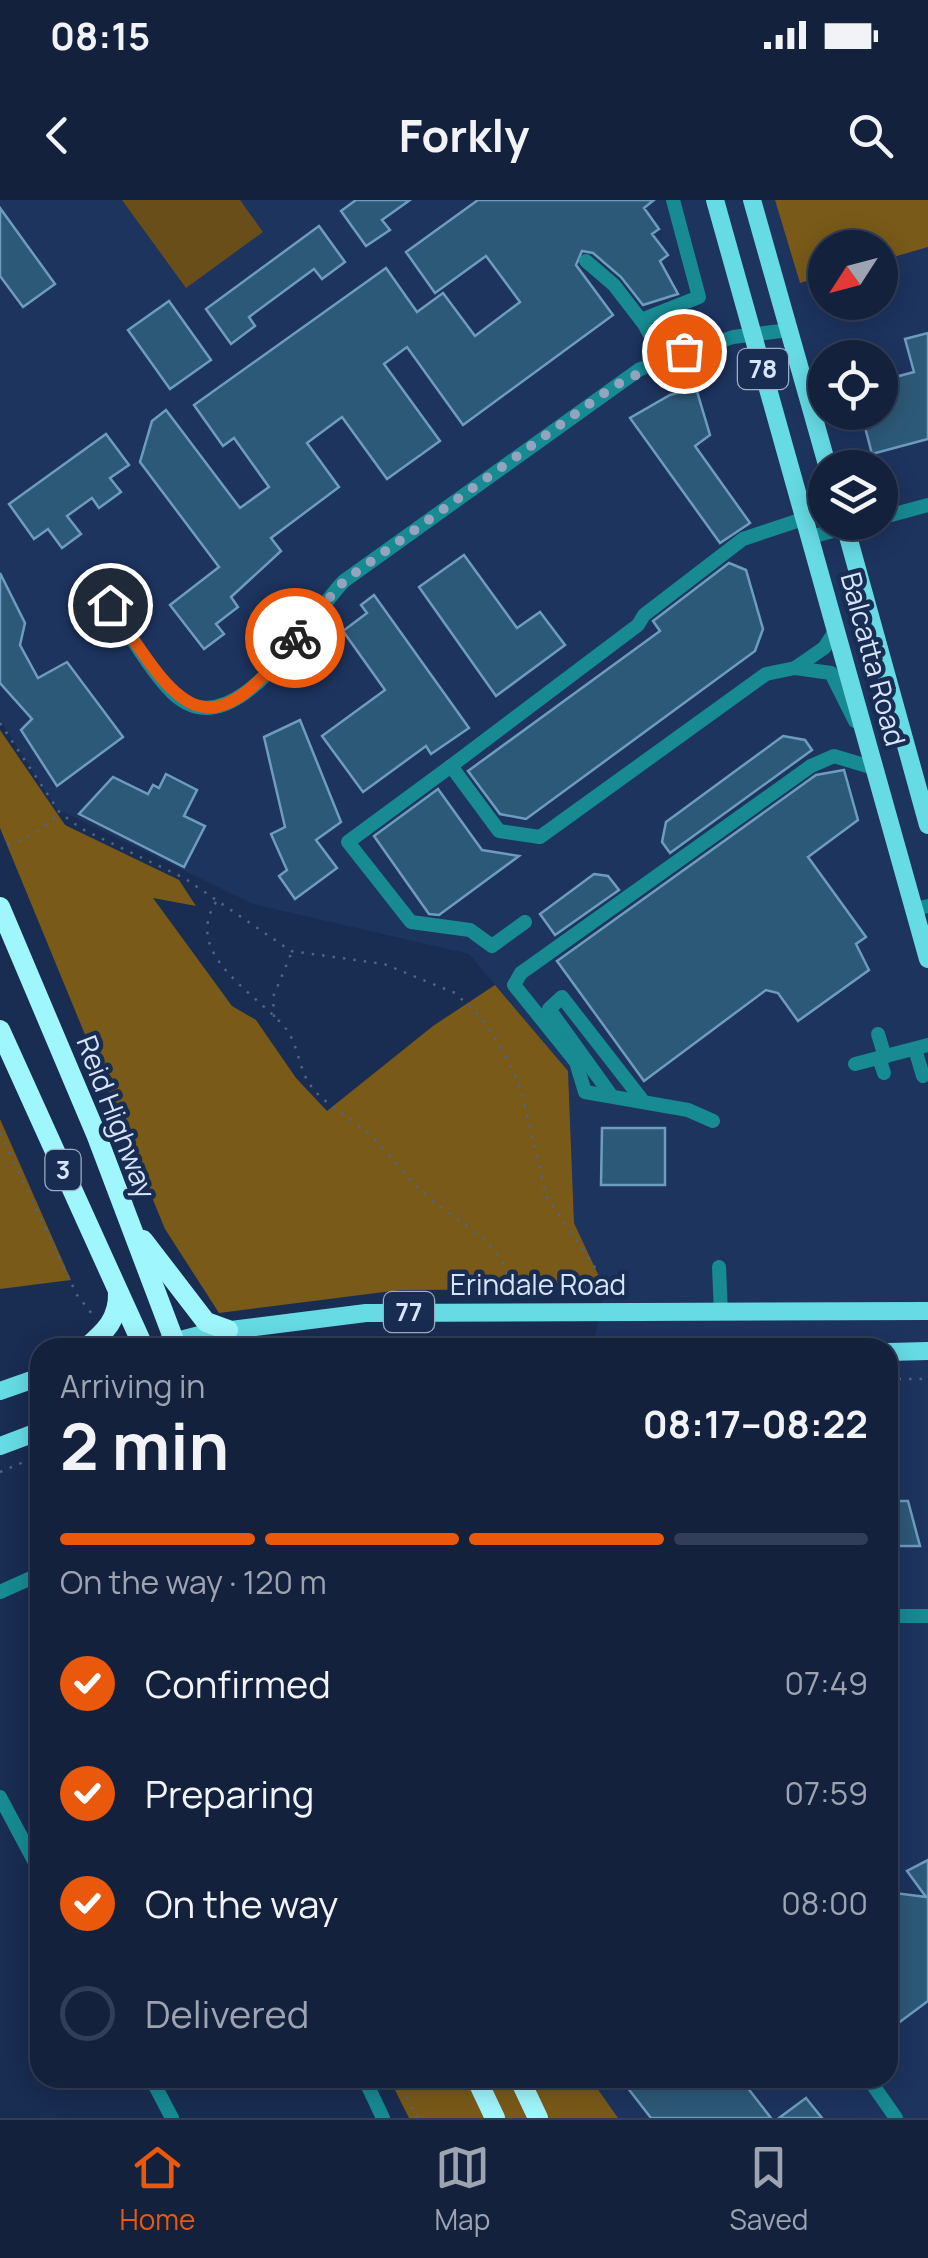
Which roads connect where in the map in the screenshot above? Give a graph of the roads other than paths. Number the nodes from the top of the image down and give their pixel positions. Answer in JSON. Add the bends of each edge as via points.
{"nodes":[{"id":1,"x":672,"y":200,"type":"edge"},
{"id":2,"x":715,"y":200,"type":"edge"},
{"id":3,"x":752,"y":200,"type":"edge"},
{"id":4,"x":586,"y":260,"type":"dead end"},
{"id":5,"x":641,"y":320,"type":"junction"},
{"id":6,"x":788,"y":330,"type":"junction"},
{"id":7,"x":754,"y":334,"type":"junction"},
{"id":8,"x":663,"y":360,"type":"junction"},
{"id":9,"x":823,"y":450,"type":"edge"},
{"id":10,"x":928,"y":506,"type":"edge"},
{"id":11,"x":898,"y":514,"type":"edge"},
{"id":12,"x":806,"y":518,"type":"junction"},
{"id":13,"x":808,"y":526,"type":"edge"},
{"id":14,"x":812,"y":540,"type":"edge"},
{"id":15,"x":848,"y":540,"type":"edge"},
{"id":16,"x":110,"y":605,"type":"dead end"},
{"id":17,"x":836,"y":630,"type":"junction"},
{"id":18,"x":794,"y":668,"type":"junction"},
{"id":19,"x":450,"y":766,"type":"junction"},
{"id":20,"x":874,"y":768,"type":"junction"},
{"id":21,"x":928,"y":825,"type":"edge"},
{"id":22,"x":921,"y":907,"type":"edge"},
{"id":23,"x":0,"y":908,"type":"edge"},
{"id":24,"x":525,"y":922,"type":"dead end"},
{"id":25,"x":928,"y":959,"type":"edge"},
{"id":26,"x":0,"y":1030,"type":"edge"},
{"id":27,"x":878,"y":1034,"type":"dead end"},
{"id":28,"x":921,"y":1047,"type":"edge"},
{"id":29,"x":883,"y":1063,"type":"junction"},
{"id":30,"x":855,"y":1064,"type":"dead end"},
{"id":31,"x":923,"y":1076,"type":"dead end"},
{"id":32,"x":611,"y":1095,"type":"junction"},
{"id":33,"x":643,"y":1100,"type":"junction"},
{"id":34,"x":713,"y":1122,"type":"dead end"},
{"id":35,"x":126,"y":1219,"type":"junction"},
{"id":36,"x":719,"y":1268,"type":"dead end"},
{"id":37,"x":118,"y":1292,"type":"junction"},
{"id":38,"x":928,"y":1311,"type":"edge"},
{"id":39,"x":722,"y":1313,"type":"junction"},
{"id":40,"x":228,"y":1330,"type":"junction"},
{"id":41,"x":98,"y":1338,"type":"edge"},
{"id":42,"x":142,"y":1338,"type":"edge"},
{"id":43,"x":174,"y":1338,"type":"edge"},
{"id":44,"x":198,"y":1338,"type":"edge"},
{"id":45,"x":928,"y":1351,"type":"edge"},
{"id":46,"x":898,"y":1352,"type":"edge"},
{"id":47,"x":30,"y":1381,"type":"edge"},
{"id":48,"x":0,"y":1392,"type":"edge"},
{"id":49,"x":30,"y":1435,"type":"edge"},
{"id":50,"x":0,"y":1446,"type":"edge"},
{"id":51,"x":30,"y":1578,"type":"edge"},
{"id":52,"x":0,"y":1592,"type":"edge"},
{"id":53,"x":898,"y":1616,"type":"edge"},
{"id":54,"x":928,"y":1616,"type":"edge"},
{"id":55,"x":0,"y":1797,"type":"edge"},
{"id":56,"x":30,"y":1853,"type":"edge"},
{"id":57,"x":156,"y":2088,"type":"edge"},
{"id":58,"x":369,"y":2088,"type":"edge"},
{"id":59,"x":481,"y":2088,"type":"edge"},
{"id":60,"x":524,"y":2088,"type":"edge"},
{"id":61,"x":875,"y":2088,"type":"edge"},
{"id":62,"x":172,"y":2118,"type":"edge"},
{"id":63,"x":383,"y":2118,"type":"edge"},
{"id":64,"x":495,"y":2118,"type":"edge"},
{"id":65,"x":538,"y":2118,"type":"edge"},
{"id":66,"x":896,"y":2118,"type":"edge"}],
"edges":[{"from":1,"to":5,"type":"street","via":[[699,297]]},
{"from":2,"to":7,"type":"main road","name":"Balcatta Road","number":"78"},
{"from":3,"to":6,"type":"main road","number":"78"},
{"from":4,"to":5,"type":"street"},
{"from":5,"to":8,"type":"street"},
{"from":6,"to":7,"type":"street"},
{"from":6,"to":9,"type":"main road","number":"78"},
{"from":7,"to":8,"type":"street"},
{"from":7,"to":12,"type":"main road","name":"Balcatta Road","number":"78"},
{"from":8,"to":16,"type":"street","via":[[614,386],[344,581],[266,677],[222,707],[185,703],[168,689]]},
{"from":10,"to":11,"type":"street"},
{"from":12,"to":13,"type":"main road","name":"Balcatta Road","number":"78"},
{"from":12,"to":19,"type":"street","via":[[743,539]]},
{"from":14,"to":17,"type":"main road","name":"Balcatta Road","number":"78"},
{"from":15,"to":21,"type":"main road","name":"Balcatta Road"},
{"from":17,"to":18,"type":"street","via":[[824,648]]},
{"from":17,"to":20,"type":"main road","name":"Balcatta Road","number":"78"},
{"from":18,"to":19,"type":"street","via":[[766,674],[540,837],[499,831]]},
{"from":18,"to":20,"type":"street","via":[[837,680]]},
{"from":19,"to":24,"type":"street","via":[[348,842],[410,922],[470,930],[492,946]]},
{"from":20,"to":22,"type":"main road","name":"Balcatta Road","number":"78"},
{"from":20,"to":32,"type":"street","via":[[834,756],[811,766],[520,973],[514,984],[576,1062],[585,1092]]},
{"from":22,"to":25,"type":"main road","name":"Balcatta Road","number":"78"},
{"from":23,"to":35,"type":"highway","name":"Reid Highway","number":"3"},
{"from":26,"to":37,"type":"highway","number":"3"},
{"from":27,"to":29,"type":"street"},
{"from":28,"to":29,"type":"street"},
{"from":28,"to":31,"type":"street"},
{"from":29,"to":30,"type":"street"},
{"from":32,"to":33,"type":"street"},
{"from":32,"to":33,"type":"street","via":[[550,1011],[562,997]]},
{"from":33,"to":34,"type":"street"},
{"from":35,"to":40,"type":"highway","via":[[206,1322]]},
{"from":35,"to":43,"type":"highway","name":"Reid Highway","number":"3"},
{"from":36,"to":39,"type":"street"},
{"from":37,"to":41,"type":"highway","via":[[115,1315]]},
{"from":37,"to":42,"type":"highway","number":"3"},
{"from":38,"to":39,"type":"main road","name":"Erindale Road","number":"77"},
{"from":39,"to":40,"type":"main road","name":"Erindale Road","number":"77","via":[[366,1313]]},
{"from":40,"to":44,"type":"main road","name":"Erindale Road","number":"77"},
{"from":45,"to":46,"type":"main road"},
{"from":47,"to":48,"type":"main road"},
{"from":49,"to":50,"type":"main road"},
{"from":51,"to":52,"type":"street"},
{"from":53,"to":54,"type":"street"},
{"from":55,"to":56,"type":"street"},
{"from":57,"to":62,"type":"street"},
{"from":58,"to":63,"type":"street"},
{"from":59,"to":64,"type":"highway"},
{"from":60,"to":65,"type":"highway"},
{"from":61,"to":66,"type":"street"}]}
